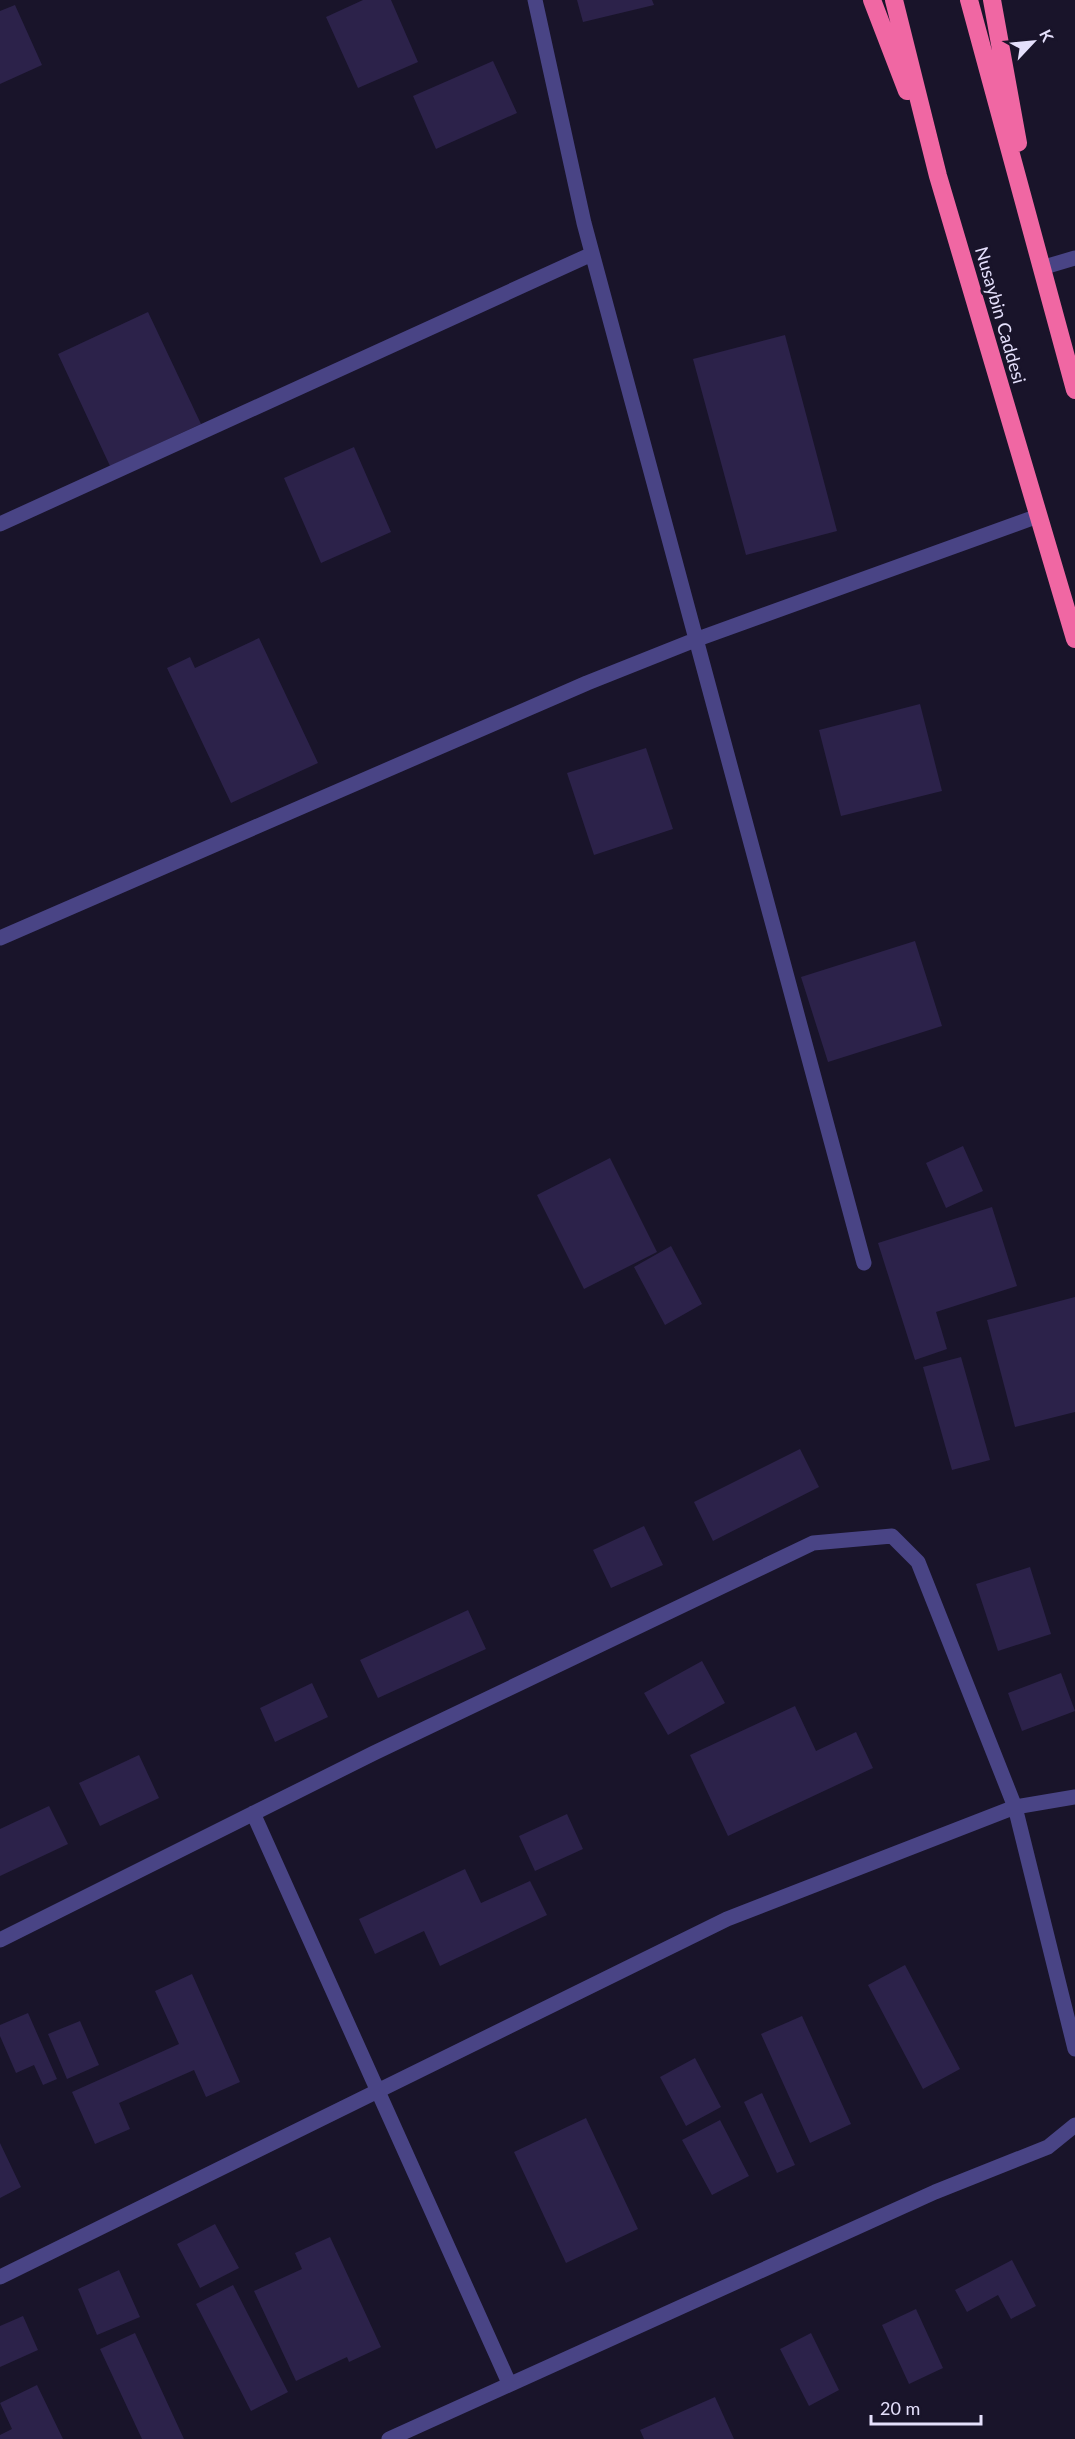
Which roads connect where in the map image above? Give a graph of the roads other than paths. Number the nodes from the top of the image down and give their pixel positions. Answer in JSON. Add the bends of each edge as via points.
{"nodes":[{"id":1,"x":536,"y":0,"type":"edge"},
{"id":2,"x":873,"y":0,"type":"edge"},
{"id":3,"x":894,"y":0,"type":"edge"},
{"id":4,"x":969,"y":0,"type":"edge"},
{"id":5,"x":992,"y":0,"type":"edge"},
{"id":6,"x":938,"y":176,"type":"junction"},
{"id":7,"x":592,"y":254,"type":"junction"},
{"id":8,"x":1075,"y":258,"type":"edge"},
{"id":9,"x":1041,"y":268,"type":"junction"},
{"id":10,"x":1075,"y":390,"type":"edge"},
{"id":11,"x":1038,"y":516,"type":"junction"},
{"id":12,"x":0,"y":524,"type":"edge"},
{"id":13,"x":1075,"y":639,"type":"edge"},
{"id":14,"x":695,"y":640,"type":"junction"},
{"id":15,"x":0,"y":938,"type":"edge"},
{"id":16,"x":864,"y":1263,"type":"dead end"},
{"id":17,"x":1075,"y":1797,"type":"edge"},
{"id":18,"x":1015,"y":1807,"type":"junction"},
{"id":19,"x":253,"y":1813,"type":"junction"},
{"id":20,"x":0,"y":1940,"type":"edge"},
{"id":21,"x":1075,"y":2049,"type":"edge"},
{"id":22,"x":377,"y":2091,"type":"junction"},
{"id":23,"x":1075,"y":2125,"type":"edge"},
{"id":24,"x":0,"y":2277,"type":"edge"},
{"id":25,"x":508,"y":2384,"type":"junction"},
{"id":26,"x":389,"y":2439,"type":"edge"}],
"edges":[{"from":1,"to":7,"type":"street"},
{"from":2,"to":6,"type":"highway"},
{"from":3,"to":6,"type":"highway","name":"Nusaybin Caddesi"},
{"from":4,"to":9,"type":"highway"},
{"from":5,"to":9,"type":"highway"},
{"from":6,"to":11,"type":"highway","name":"Nusaybin Caddesi"},
{"from":7,"to":12,"type":"street"},
{"from":7,"to":14,"type":"street"},
{"from":8,"to":9,"type":"street"},
{"from":9,"to":10,"type":"highway"},
{"from":11,"to":13,"type":"highway","name":"Nusaybin Caddesi"},
{"from":11,"to":14,"type":"street"},
{"from":14,"to":15,"type":"street","via":[[587,683]]},
{"from":14,"to":16,"type":"street"},
{"from":17,"to":18,"type":"street"},
{"from":18,"to":19,"type":"street","via":[[918,1562],[892,1536],[813,1543]]},
{"from":18,"to":21,"type":"street"},
{"from":18,"to":22,"type":"street","via":[[728,1919]]},
{"from":19,"to":20,"type":"street"},
{"from":19,"to":22,"type":"street"},
{"from":22,"to":24,"type":"street"},
{"from":22,"to":25,"type":"street"},
{"from":23,"to":25,"type":"street","via":[[1048,2147],[935,2192]]},
{"from":25,"to":26,"type":"street"}]}
